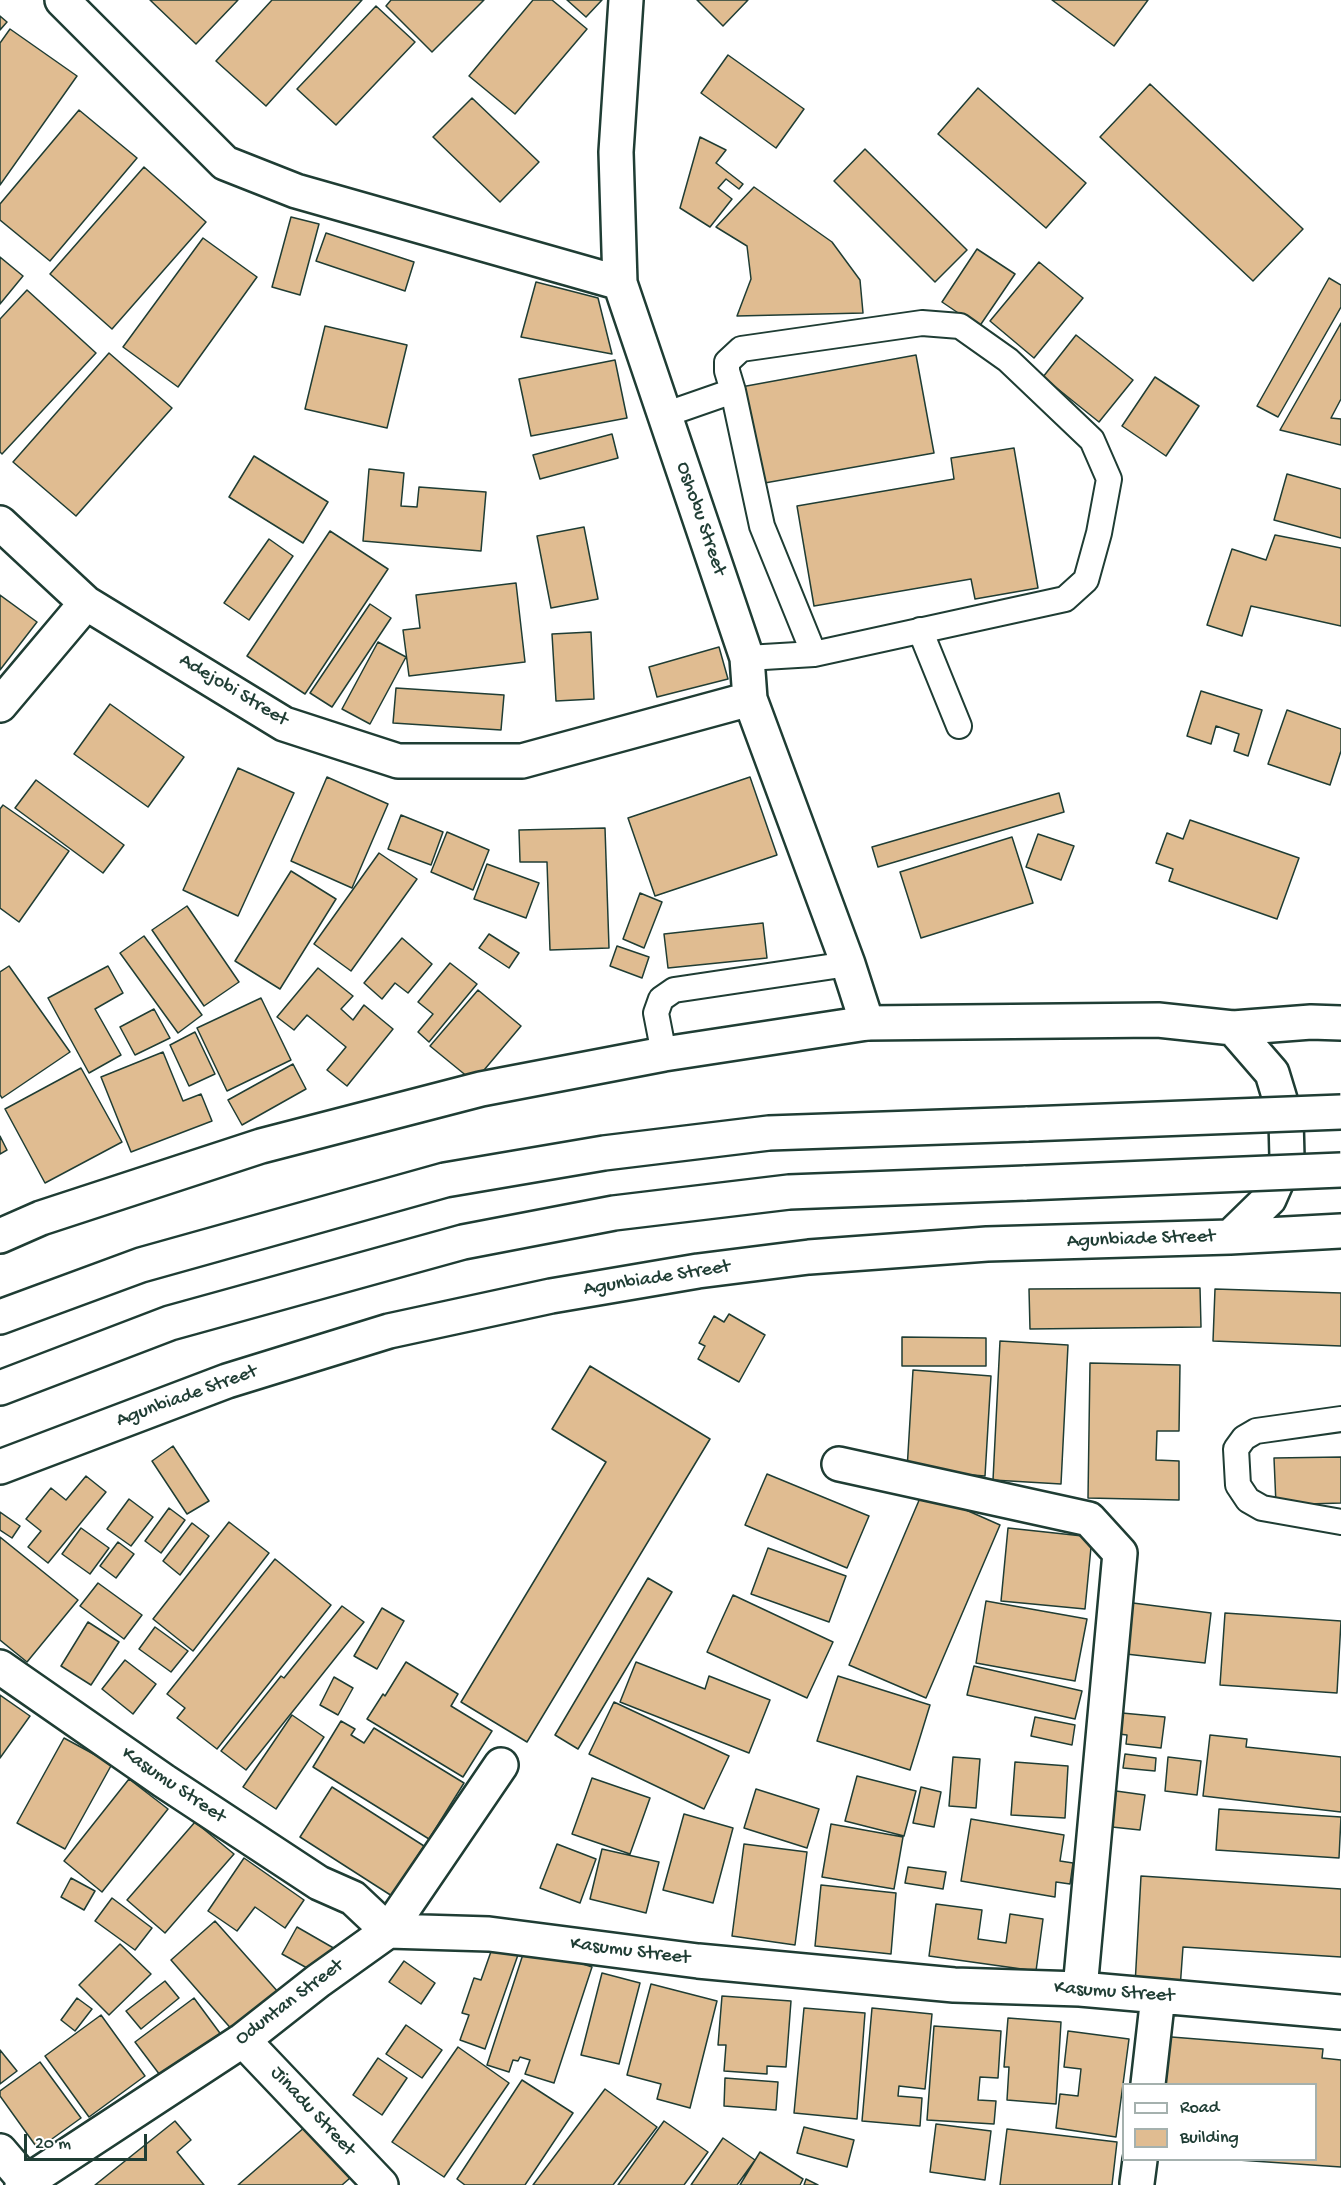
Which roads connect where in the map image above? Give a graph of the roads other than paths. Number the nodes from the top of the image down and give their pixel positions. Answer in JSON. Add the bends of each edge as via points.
{"nodes":[{"id":1,"x":62,"y":0,"type":"edge"},
{"id":2,"x":626,"y":0,"type":"edge"},
{"id":3,"x":620,"y":284,"type":"junction"},
{"id":4,"x":733,"y":391,"type":"junction"},
{"id":5,"x":664,"y":416,"type":"junction"},
{"id":6,"x":0,"y":523,"type":"edge"},
{"id":7,"x":86,"y":603,"type":"junction"},
{"id":8,"x":921,"y":630,"type":"junction"},
{"id":9,"x":814,"y":654,"type":"junction"},
{"id":10,"x":747,"y":658,"type":"junction"},
{"id":11,"x":750,"y":699,"type":"junction"},
{"id":12,"x":0,"y":705,"type":"edge"},
{"id":13,"x":959,"y":726,"type":"dead end"},
{"id":14,"x":848,"y":964,"type":"junction"},
{"id":15,"x":867,"y":1023,"type":"junction"},
{"id":16,"x":1341,"y":1023,"type":"edge"},
{"id":17,"x":1233,"y":1028,"type":"junction"},
{"id":18,"x":664,"y":1054,"type":"junction"},
{"id":19,"x":1341,"y":1112,"type":"edge"},
{"id":20,"x":1341,"y":1170,"type":"edge"},
{"id":21,"x":1341,"y":1231,"type":"edge"},
{"id":22,"x":0,"y":1236,"type":"edge"},
{"id":23,"x":1230,"y":1237,"type":"junction"},
{"id":24,"x":0,"y":1317,"type":"edge"},
{"id":25,"x":0,"y":1388,"type":"edge"},
{"id":26,"x":1341,"y":1419,"type":"edge"},
{"id":27,"x":839,"y":1464,"type":"dead end"},
{"id":28,"x":0,"y":1467,"type":"edge"},
{"id":29,"x":1341,"y":1522,"type":"edge"},
{"id":30,"x":0,"y":1667,"type":"edge"},
{"id":31,"x":501,"y":1765,"type":"dead end"},
{"id":32,"x":388,"y":1931,"type":"junction"},
{"id":33,"x":1080,"y":1989,"type":"junction"},
{"id":34,"x":1158,"y":1996,"type":"junction"},
{"id":35,"x":1341,"y":2012,"type":"edge"},
{"id":36,"x":243,"y":2040,"type":"junction"},
{"id":37,"x":1148,"y":2083,"type":"edge"},
{"id":38,"x":0,"y":2151,"type":"edge"},
{"id":39,"x":26,"y":2184,"type":"edge"},
{"id":40,"x":381,"y":2185,"type":"edge"}],
"edges":[{"from":1,"to":3,"type":"street","via":[[225,163],[296,191]]},
{"from":2,"to":3,"type":"street","name":"Oshobu Street","via":[[616,152]]},
{"from":3,"to":5,"type":"street","name":"Oshobu Street"},
{"from":4,"to":5,"type":"lane"},
{"from":4,"to":8,"type":"lane","via":[[727,362],[741,349],[922,323],[960,326],[1008,360],[1092,440],[1110,479],[1086,580],[1065,599]]},
{"from":4,"to":9,"type":"lane","via":[[762,526]]},
{"from":5,"to":10,"type":"street","name":"Oshobu Street"},
{"from":6,"to":7,"type":"street","name":"Adejobi Street"},
{"from":7,"to":11,"type":"street","name":"Adejobi Street","via":[[284,724],[398,761],[522,761]]},
{"from":7,"to":12,"type":"street"},
{"from":8,"to":9,"type":"lane"},
{"from":8,"to":13,"type":"lane"},
{"from":9,"to":10,"type":"lane"},
{"from":10,"to":11,"type":"street","name":"Oshobu Street"},
{"from":11,"to":14,"type":"street","name":"Oshobu Street"},
{"from":14,"to":15,"type":"street","name":"Oshobu Street"},
{"from":14,"to":18,"type":"lane","via":[[674,990],[661,999],[656,1013]]},
{"from":15,"to":17,"type":"street","via":[[1158,1020]]},
{"from":15,"to":18,"type":"street"},
{"from":16,"to":17,"type":"street"},
{"from":17,"to":23,"type":"street","via":[[1272,1073],[1286,1119],[1287,1158],[1269,1199]]},
{"from":18,"to":22,"type":"street","via":[[482,1089],[261,1146],[41,1218]]},
{"from":19,"to":24,"type":"street","bridge":true,"via":[[770,1133],[604,1153],[445,1180],[141,1265]]},
{"from":20,"to":25,"type":"street","bridge":true,"via":[[789,1192],[614,1213],[463,1242],[170,1323]]},
{"from":21,"to":23,"type":"street","name":"Agunbiade Street"},
{"from":23,"to":28,"type":"street","name":"Agunbiade Street","via":[[987,1244],[809,1257],[551,1296],[389,1331],[227,1381]]},
{"from":26,"to":29,"type":"lane","via":[[1256,1431],[1236,1449],[1238,1485],[1248,1500],[1262,1508]]},
{"from":27,"to":33,"type":"street","via":[[1089,1519],[1120,1553]]},
{"from":30,"to":32,"type":"street","name":"Kasumu Street","via":[[319,1883],[353,1898]]},
{"from":31,"to":32,"type":"street","name":"Oduntan Street"},
{"from":32,"to":33,"type":"street","name":"Kasumu Street","via":[[489,1934],[698,1961],[954,1985]]},
{"from":32,"to":36,"type":"street","name":"Oduntan Street"},
{"from":33,"to":34,"type":"street","name":"Kasumu Street"},
{"from":34,"to":35,"type":"street","name":"Kasumu Street"},
{"from":34,"to":37,"type":"street"},
{"from":36,"to":39,"type":"street","name":"Oduntan Street"},
{"from":36,"to":40,"type":"street","name":"Jinadu Street"},
{"from":38,"to":39,"type":"street"}]}
